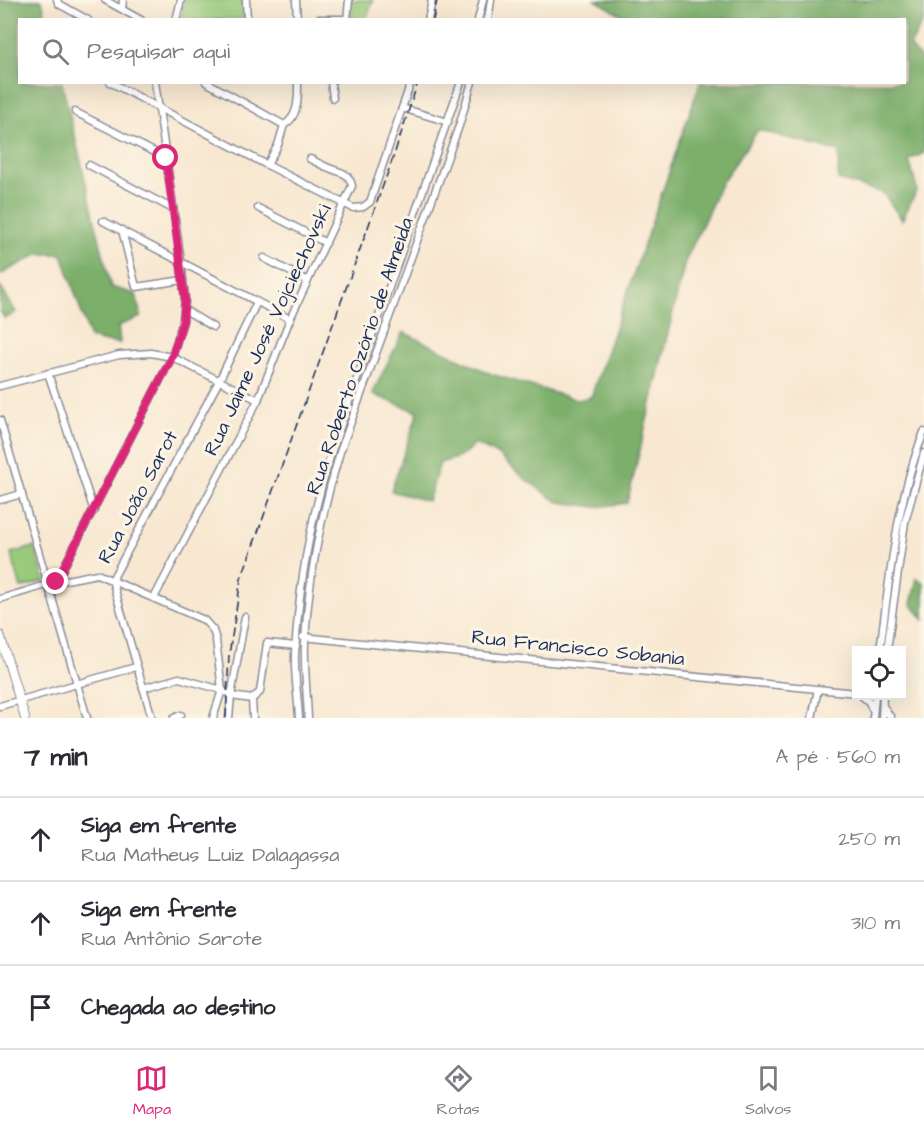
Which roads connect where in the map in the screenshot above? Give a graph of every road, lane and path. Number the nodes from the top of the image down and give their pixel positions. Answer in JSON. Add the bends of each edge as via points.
{"nodes":[{"id":1,"x":105,"y":0,"type":"edge"},
{"id":2,"x":123,"y":0,"type":"edge"},
{"id":3,"x":181,"y":0,"type":"edge"},
{"id":4,"x":246,"y":0,"type":"edge"},
{"id":5,"x":296,"y":0,"type":"edge"},
{"id":6,"x":349,"y":0,"type":"edge"},
{"id":7,"x":432,"y":0,"type":"edge"},
{"id":8,"x":483,"y":0,"type":"edge"},
{"id":9,"x":492,"y":0,"type":"edge"},
{"id":10,"x":58,"y":2,"type":"edge"},
{"id":11,"x":122,"y":9,"type":"junction"},
{"id":12,"x":85,"y":18,"type":"edge"},
{"id":13,"x":138,"y":18,"type":"edge"},
{"id":14,"x":176,"y":18,"type":"edge"},
{"id":15,"x":247,"y":18,"type":"edge"},
{"id":16,"x":297,"y":18,"type":"edge"},
{"id":17,"x":347,"y":18,"type":"edge"},
{"id":18,"x":428,"y":18,"type":"edge"},
{"id":19,"x":478,"y":18,"type":"edge"},
{"id":20,"x":488,"y":18,"type":"edge"},
{"id":21,"x":114,"y":84,"type":"edge"},
{"id":22,"x":155,"y":84,"type":"edge"},
{"id":23,"x":210,"y":84,"type":"edge"},
{"id":24,"x":298,"y":84,"type":"edge"},
{"id":25,"x":331,"y":84,"type":"edge"},
{"id":26,"x":410,"y":84,"type":"edge"},
{"id":27,"x":460,"y":84,"type":"edge"},
{"id":28,"x":471,"y":84,"type":"edge"},
{"id":29,"x":333,"y":98,"type":"dead end"},
{"id":30,"x":159,"y":107,"type":"junction"},
{"id":31,"x":402,"y":108,"type":"junction"},
{"id":32,"x":75,"y":112,"type":"dead end"},
{"id":33,"x":448,"y":122,"type":"junction"},
{"id":34,"x":284,"y":125,"type":"junction"},
{"id":35,"x":166,"y":158,"type":"junction"},
{"id":36,"x":310,"y":159,"type":"dead end"},
{"id":37,"x":89,"y":165,"type":"dead end"},
{"id":38,"x":267,"y":165,"type":"junction"},
{"id":39,"x":344,"y":204,"type":"junction"},
{"id":40,"x":258,"y":208,"type":"dead end"},
{"id":41,"x":173,"y":209,"type":"junction"},
{"id":42,"x":103,"y":220,"type":"dead end"},
{"id":43,"x":122,"y":230,"type":"junction"},
{"id":44,"x":326,"y":243,"type":"junction"},
{"id":45,"x":264,"y":258,"type":"dead end"},
{"id":46,"x":182,"y":261,"type":"junction"},
{"id":47,"x":183,"y":280,"type":"junction"},
{"id":48,"x":308,"y":281,"type":"junction"},
{"id":49,"x":257,"y":302,"type":"junction"},
{"id":50,"x":383,"y":307,"type":"junction"},
{"id":51,"x":185,"y":310,"type":"junction"},
{"id":52,"x":391,"y":311,"type":"junction"},
{"id":53,"x":290,"y":319,"type":"junction"},
{"id":54,"x":213,"y":327,"type":"dead end"},
{"id":55,"x":374,"y":332,"type":"junction"},
{"id":56,"x":382,"y":335,"type":"junction"},
{"id":57,"x":172,"y":357,"type":"junction"},
{"id":58,"x":48,"y":373,"type":"junction"},
{"id":59,"x":219,"y":381,"type":"junction"},
{"id":60,"x":0,"y":386,"type":"edge"},
{"id":61,"x":258,"y":400,"type":"junction"},
{"id":62,"x":0,"y":420,"type":"edge"},
{"id":63,"x":924,"y":432,"type":"edge"},
{"id":64,"x":332,"y":450,"type":"junction"},
{"id":65,"x":340,"y":452,"type":"junction"},
{"id":66,"x":924,"y":453,"type":"edge"},
{"id":67,"x":326,"y":468,"type":"junction"},
{"id":68,"x":334,"y":470,"type":"junction"},
{"id":69,"x":22,"y":494,"type":"junction"},
{"id":70,"x":0,"y":500,"type":"edge"},
{"id":71,"x":316,"y":502,"type":"junction"},
{"id":72,"x":325,"y":504,"type":"junction"},
{"id":73,"x":94,"y":511,"type":"junction"},
{"id":74,"x":305,"y":556,"type":"junction"},
{"id":75,"x":314,"y":558,"type":"junction"},
{"id":76,"x":112,"y":580,"type":"junction"},
{"id":77,"x":53,"y":583,"type":"junction"},
{"id":78,"x":0,"y":598,"type":"edge"},
{"id":79,"x":154,"y":598,"type":"junction"},
{"id":80,"x":299,"y":615,"type":"junction"},
{"id":81,"x":308,"y":615,"type":"junction"},
{"id":82,"x":245,"y":618,"type":"dead end"},
{"id":83,"x":0,"y":635,"type":"edge"},
{"id":84,"x":297,"y":636,"type":"junction"},
{"id":85,"x":305,"y":637,"type":"junction"},
{"id":86,"x":296,"y":646,"type":"junction"},
{"id":87,"x":881,"y":646,"type":"edge"},
{"id":88,"x":888,"y":646,"type":"edge"},
{"id":89,"x":136,"y":667,"type":"junction"},
{"id":90,"x":77,"y":684,"type":"junction"},
{"id":91,"x":143,"y":688,"type":"junction"},
{"id":92,"x":818,"y":689,"type":"junction"},
{"id":93,"x":222,"y":690,"type":"junction"},
{"id":94,"x":852,"y":693,"type":"edge"},
{"id":95,"x":231,"y":696,"type":"junction"},
{"id":96,"x":252,"y":699,"type":"junction"},
{"id":97,"x":19,"y":700,"type":"junction"},
{"id":98,"x":866,"y":700,"type":"edge"},
{"id":99,"x":875,"y":700,"type":"edge"},
{"id":100,"x":882,"y":700,"type":"edge"},
{"id":101,"x":882,"y":703,"type":"junction"},
{"id":102,"x":0,"y":706,"type":"edge"},
{"id":103,"x":873,"y":715,"type":"edge"},
{"id":104,"x":25,"y":718,"type":"edge"},
{"id":105,"x":87,"y":718,"type":"edge"},
{"id":106,"x":152,"y":718,"type":"edge"},
{"id":107,"x":213,"y":718,"type":"edge"},
{"id":108,"x":230,"y":718,"type":"edge"},
{"id":109,"x":253,"y":718,"type":"edge"},
{"id":110,"x":299,"y":718,"type":"edge"},
{"id":111,"x":308,"y":718,"type":"edge"},
{"id":112,"x":812,"y":718,"type":"edge"},
{"id":113,"x":882,"y":718,"type":"edge"},
{"id":114,"x":891,"y":718,"type":"edge"}],
"edges":[{"from":1,"to":11,"type":"street"},
{"from":2,"to":11,"type":"street"},
{"from":3,"to":14,"type":"street"},
{"from":4,"to":15,"type":"street"},
{"from":5,"to":16,"type":"street"},
{"from":6,"to":17,"type":"street"},
{"from":7,"to":18,"type":"street"},
{"from":8,"to":19,"type":"street"},
{"from":9,"to":20,"type":"street"},
{"from":10,"to":12,"type":"street"},
{"from":11,"to":13,"type":"street"},
{"from":21,"to":30,"type":"street"},
{"from":22,"to":30,"type":"street"},
{"from":23,"to":34,"type":"street"},
{"from":24,"to":34,"type":"street","via":[[296,111]]},
{"from":25,"to":29,"type":"street"},
{"from":26,"to":31,"type":"street"},
{"from":27,"to":33,"type":"street"},
{"from":28,"to":52,"type":"street","name":"Rua Roberto Ozório de Almeida"},
{"from":30,"to":35,"type":"street"},
{"from":30,"to":38,"type":"street"},
{"from":31,"to":33,"type":"street"},
{"from":31,"to":39,"type":"street","via":[[370,202],[353,208]]},
{"from":32,"to":35,"type":"street"},
{"from":33,"to":50,"type":"street"},
{"from":34,"to":38,"type":"street"},
{"from":35,"to":41,"type":"street"},
{"from":36,"to":39,"type":"street","name":"Rua Jaime José Vojciechovski","via":[[350,178],[352,186]]},
{"from":37,"to":41,"type":"street"},
{"from":38,"to":39,"type":"street"},
{"from":39,"to":44,"type":"street","name":"Rua Jaime José Vojciechovski"},
{"from":40,"to":44,"type":"street"},
{"from":41,"to":46,"type":"street"},
{"from":42,"to":43,"type":"street"},
{"from":43,"to":46,"type":"street"},
{"from":43,"to":47,"type":"street","via":[[136,287]]},
{"from":44,"to":48,"type":"street","name":"Rua Jaime José Vojciechovski"},
{"from":45,"to":48,"type":"street"},
{"from":46,"to":47,"type":"street"},
{"from":46,"to":49,"type":"street"},
{"from":47,"to":51,"type":"street"},
{"from":48,"to":53,"type":"street","name":"Rua Jaime José Vojciechovski"},
{"from":49,"to":53,"type":"street"},
{"from":49,"to":59,"type":"street","name":"Rua João Sarot"},
{"from":50,"to":52,"type":"street"},
{"from":50,"to":55,"type":"street"},
{"from":51,"to":54,"type":"street"},
{"from":51,"to":57,"type":"street"},
{"from":52,"to":56,"type":"street","name":"Rua Roberto Ozório de Almeida"},
{"from":53,"to":61,"type":"street","name":"Rua Jaime José Vojciechovski"},
{"from":55,"to":56,"type":"street"},
{"from":55,"to":64,"type":"street"},
{"from":56,"to":65,"type":"street","name":"Rua Roberto Ozório de Almeida"},
{"from":57,"to":58,"type":"street","via":[[134,353]]},
{"from":57,"to":59,"type":"street"},
{"from":57,"to":73,"type":"street"},
{"from":58,"to":60,"type":"street"},
{"from":58,"to":73,"type":"street"},
{"from":59,"to":61,"type":"street"},
{"from":59,"to":76,"type":"street","name":"Rua João Sarot"},
{"from":61,"to":79,"type":"street","name":"Rua Jaime José Vojciechovski"},
{"from":62,"to":69,"type":"street"},
{"from":63,"to":87,"type":"street","via":[[899,511]]},
{"from":64,"to":65,"type":"street"},
{"from":64,"to":67,"type":"street"},
{"from":65,"to":68,"type":"street","name":"Rua Roberto Ozório de Almeida"},
{"from":66,"to":88,"type":"street","via":[[905,522]]},
{"from":67,"to":68,"type":"street"},
{"from":67,"to":71,"type":"street"},
{"from":68,"to":72,"type":"street","name":"Rua Roberto Ozório de Almeida"},
{"from":69,"to":70,"type":"street"},
{"from":69,"to":77,"type":"street"},
{"from":71,"to":72,"type":"street"},
{"from":71,"to":74,"type":"street"},
{"from":72,"to":75,"type":"street","name":"Rua Roberto Ozório de Almeida"},
{"from":73,"to":77,"type":"street"},
{"from":74,"to":75,"type":"street"},
{"from":74,"to":80,"type":"street"},
{"from":75,"to":81,"type":"street","name":"Rua Roberto Ozório de Almeida"},
{"from":76,"to":77,"type":"street","via":[[90,574]]},
{"from":76,"to":79,"type":"street"},
{"from":76,"to":89,"type":"street","name":"Rua João Sarot"},
{"from":77,"to":78,"type":"street"},
{"from":77,"to":90,"type":"street"},
{"from":79,"to":93,"type":"street","via":[[204,620],[213,630]]},
{"from":80,"to":81,"type":"street"},
{"from":80,"to":84,"type":"street"},
{"from":81,"to":85,"type":"street","name":"Rua Roberto Ozório de Almeida"},
{"from":82,"to":95,"type":"street"},
{"from":83,"to":97,"type":"main road"},
{"from":84,"to":85,"type":"street","name":"Rua Francisco Sobania"},
{"from":84,"to":86,"type":"street"},
{"from":85,"to":92,"type":"street","name":"Rua Francisco Sobania"},
{"from":85,"to":111,"type":"street","name":"Rua Roberto Ozório de Almeida"},
{"from":86,"to":96,"type":"street","via":[[267,643],[260,692]]},
{"from":86,"to":110,"type":"street"},
{"from":89,"to":90,"type":"street"},
{"from":89,"to":91,"type":"street","name":"Rua João Sarot"},
{"from":90,"to":97,"type":"street"},
{"from":90,"to":105,"type":"street"},
{"from":91,"to":93,"type":"street","via":[[179,678]]},
{"from":91,"to":106,"type":"street","name":"Rua João Sarot"},
{"from":92,"to":94,"type":"street","name":"Rua Francisco Sobania"},
{"from":92,"to":112,"type":"street"},
{"from":93,"to":95,"type":"street"},
{"from":93,"to":107,"type":"street"},
{"from":95,"to":96,"type":"street"},
{"from":95,"to":108,"type":"street"},
{"from":96,"to":109,"type":"street"},
{"from":97,"to":102,"type":"street"},
{"from":97,"to":104,"type":"main road"},
{"from":98,"to":103,"type":"street","name":"Rua Francisco Sobania"},
{"from":99,"to":103,"type":"street"},
{"from":100,"to":101,"type":"street"},
{"from":101,"to":113,"type":"street"},
{"from":101,"to":114,"type":"street"}]}
